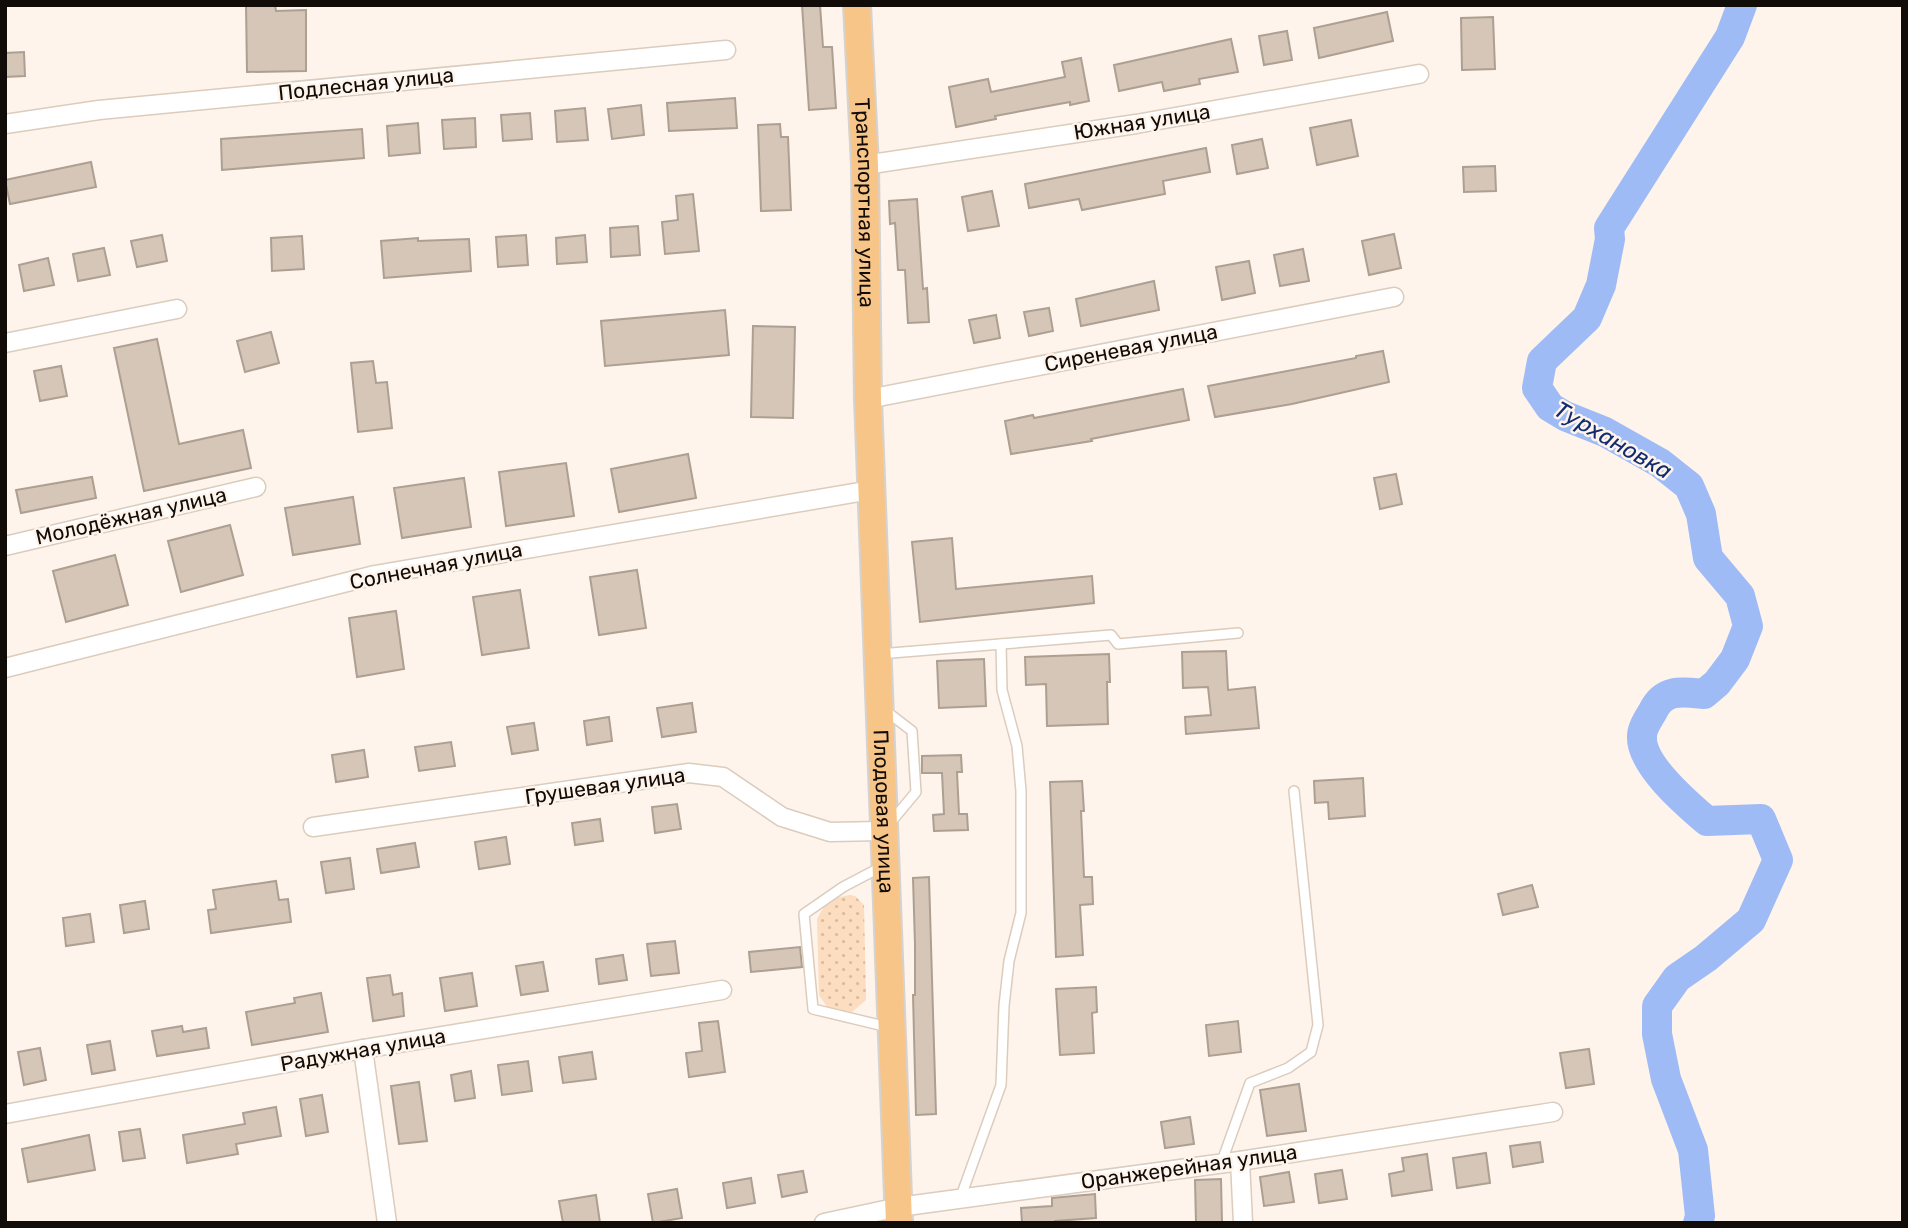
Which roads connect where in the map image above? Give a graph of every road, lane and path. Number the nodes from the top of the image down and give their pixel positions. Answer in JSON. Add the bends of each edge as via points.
{"nodes":[{"id":1,"x":857,"y":5,"type":"edge"},
{"id":2,"x":726,"y":50,"type":"dead end"},
{"id":3,"x":1419,"y":74,"type":"dead end"},
{"id":4,"x":5,"y":124,"type":"edge"},
{"id":5,"x":864,"y":166,"type":"junction"},
{"id":6,"x":1394,"y":297,"type":"dead end"},
{"id":7,"x":177,"y":309,"type":"dead end"},
{"id":8,"x":5,"y":343,"type":"edge"},
{"id":9,"x":868,"y":399,"type":"junction"},
{"id":10,"x":256,"y":487,"type":"dead end"},
{"id":11,"x":871,"y":490,"type":"junction"},
{"id":12,"x":5,"y":546,"type":"edge"},
{"id":13,"x":1238,"y":633,"type":"dead end"},
{"id":14,"x":1001,"y":644,"type":"junction"},
{"id":15,"x":877,"y":654,"type":"junction"},
{"id":16,"x":5,"y":668,"type":"edge"},
{"id":17,"x":1294,"y":791,"type":"dead end"},
{"id":18,"x":313,"y":827,"type":"dead end"},
{"id":19,"x":883,"y":831,"type":"junction"},
{"id":20,"x":886,"y":865,"type":"junction"},
{"id":21,"x":722,"y":990,"type":"dead end"},
{"id":22,"x":892,"y":1028,"type":"junction"},
{"id":23,"x":363,"y":1049,"type":"junction"},
{"id":24,"x":1553,"y":1112,"type":"dead end"},
{"id":25,"x":5,"y":1114,"type":"edge"},
{"id":26,"x":1240,"y":1161,"type":"junction"},
{"id":27,"x":1221,"y":1164,"type":"junction"},
{"id":28,"x":960,"y":1199,"type":"junction"},
{"id":29,"x":899,"y":1215,"type":"edge"},
{"id":30,"x":387,"y":1223,"type":"edge"},
{"id":31,"x":824,"y":1223,"type":"edge"},
{"id":32,"x":1242,"y":1223,"type":"edge"}],
"edges":[{"from":1,"to":5,"type":"main road","name":"Транспортная улица"},
{"from":2,"to":4,"type":"street","name":"Подлесная улица","via":[[99,110]]},
{"from":3,"to":5,"type":"street","name":"Южная улица"},
{"from":5,"to":9,"type":"main road","name":"Транспортная улица"},
{"from":6,"to":9,"type":"street","name":"Сиреневая улица"},
{"from":7,"to":8,"type":"street"},
{"from":9,"to":11,"type":"main road","name":"Плодовая улица"},
{"from":10,"to":12,"type":"street","name":"Молодёжная улица"},
{"from":11,"to":15,"type":"main road","name":"Плодовая улица"},
{"from":11,"to":16,"type":"street","name":"Солнечная улица","via":[[375,575]]},
{"from":13,"to":14,"type":"lane","via":[[1118,644],[1111,635]]},
{"from":14,"to":15,"type":"lane"},
{"from":14,"to":28,"type":"lane","via":[[1002,690],[1017,746],[1021,791],[1021,913],[1009,961],[1000,1085]]},
{"from":15,"to":19,"type":"main road","name":"Плодовая улица"},
{"from":17,"to":27,"type":"lane","via":[[1318,1026],[1311,1052],[1288,1068],[1250,1083]]},
{"from":18,"to":19,"type":"street","name":"Грушевая улица","via":[[689,773],[723,776],[782,817],[830,832]]},
{"from":19,"to":20,"type":"main road","name":"Плодовая улица"},
{"from":20,"to":22,"type":"main road","name":"Плодовая улица"},
{"from":20,"to":22,"type":"lane","via":[[804,914],[813,1009]]},
{"from":21,"to":23,"type":"street","name":"Радужная улица"},
{"from":22,"to":29,"type":"main road","name":"Плодовая улица"},
{"from":23,"to":25,"type":"street","name":"Радужная улица"},
{"from":23,"to":30,"type":"street"},
{"from":24,"to":26,"type":"street","name":"Оранжерейная улица"},
{"from":26,"to":27,"type":"street","name":"Оранжерейная улица"},
{"from":26,"to":32,"type":"street"},
{"from":27,"to":28,"type":"street","name":"Оранжерейная улица"},
{"from":28,"to":29,"type":"street","name":"Оранжерейная улица"},
{"from":29,"to":31,"type":"street","name":"Оранжерейная улица"}]}
